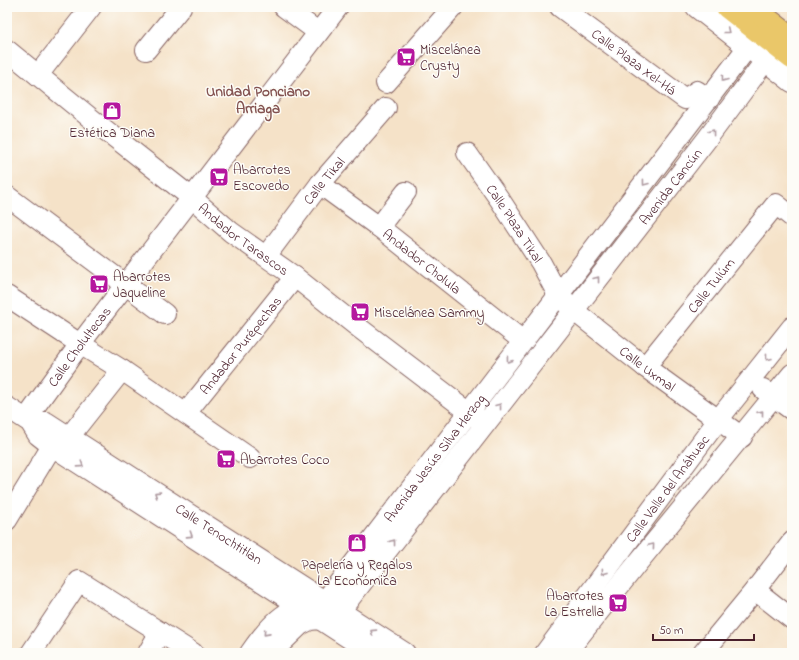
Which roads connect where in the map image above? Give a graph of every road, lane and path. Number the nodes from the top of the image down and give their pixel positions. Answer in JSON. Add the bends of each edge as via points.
{"nodes":[{"id":1,"x":91,"y":7,"type":"edge"},
{"id":2,"x":180,"y":7,"type":"edge"},
{"id":3,"x":284,"y":7,"type":"edge"},
{"id":4,"x":338,"y":7,"type":"edge"},
{"id":5,"x":453,"y":7,"type":"edge"},
{"id":6,"x":560,"y":7,"type":"edge"},
{"id":7,"x":696,"y":7,"type":"edge"},
{"id":8,"x":727,"y":7,"type":"edge"},
{"id":9,"x":752,"y":7,"type":"edge"},
{"id":10,"x":318,"y":32,"type":"junction"},
{"id":11,"x":792,"y":38,"type":"edge"},
{"id":12,"x":747,"y":48,"type":"junction"},
{"id":13,"x":7,"y":50,"type":"edge"},
{"id":14,"x":146,"y":50,"type":"dead end"},
{"id":15,"x":792,"y":58,"type":"edge"},
{"id":16,"x":765,"y":61,"type":"junction"},
{"id":17,"x":38,"y":75,"type":"junction"},
{"id":18,"x":792,"y":82,"type":"edge"},
{"id":19,"x":386,"y":83,"type":"dead end"},
{"id":20,"x":709,"y":99,"type":"junction"},
{"id":21,"x":386,"y":108,"type":"dead end"},
{"id":22,"x":467,"y":153,"type":"dead end"},
{"id":23,"x":320,"y":184,"type":"junction"},
{"id":24,"x":406,"y":192,"type":"dead end"},
{"id":25,"x":7,"y":196,"type":"edge"},
{"id":26,"x":192,"y":198,"type":"junction"},
{"id":27,"x":792,"y":217,"type":"edge"},
{"id":28,"x":379,"y":227,"type":"junction"},
{"id":29,"x":266,"y":256,"type":"junction"},
{"id":30,"x":295,"y":277,"type":"junction"},
{"id":31,"x":125,"y":284,"type":"junction"},
{"id":32,"x":558,"y":295,"type":"junction"},
{"id":33,"x":7,"y":296,"type":"edge"},
{"id":34,"x":573,"y":310,"type":"junction"},
{"id":35,"x":165,"y":314,"type":"dead end"},
{"id":36,"x":792,"y":327,"type":"edge"},
{"id":37,"x":523,"y":341,"type":"junction"},
{"id":38,"x":80,"y":344,"type":"junction"},
{"id":39,"x":645,"y":367,"type":"junction"},
{"id":40,"x":122,"y":370,"type":"junction"},
{"id":41,"x":792,"y":374,"type":"edge"},
{"id":42,"x":751,"y":380,"type":"junction"},
{"id":43,"x":774,"y":396,"type":"junction"},
{"id":44,"x":7,"y":407,"type":"edge"},
{"id":45,"x":792,"y":410,"type":"edge"},
{"id":46,"x":186,"y":413,"type":"junction"},
{"id":47,"x":477,"y":418,"type":"junction"},
{"id":48,"x":718,"y":420,"type":"junction"},
{"id":49,"x":28,"y":421,"type":"junction"},
{"id":50,"x":742,"y":436,"type":"junction"},
{"id":51,"x":69,"y":437,"type":"junction"},
{"id":52,"x":52,"y":446,"type":"junction"},
{"id":53,"x":250,"y":458,"type":"dead end"},
{"id":54,"x":128,"y":485,"type":"junction"},
{"id":55,"x":7,"y":520,"type":"edge"},
{"id":56,"x":792,"y":542,"type":"edge"},
{"id":57,"x":619,"y":552,"type":"junction"},
{"id":58,"x":636,"y":565,"type":"junction"},
{"id":59,"x":755,"y":590,"type":"junction"},
{"id":60,"x":304,"y":608,"type":"junction"},
{"id":61,"x":328,"y":611,"type":"junction"},
{"id":62,"x":792,"y":619,"type":"edge"},
{"id":63,"x":160,"y":632,"type":"junction"},
{"id":64,"x":569,"y":652,"type":"edge"},
{"id":65,"x":31,"y":653,"type":"edge"},
{"id":66,"x":148,"y":653,"type":"edge"},
{"id":67,"x":193,"y":653,"type":"edge"},
{"id":68,"x":250,"y":653,"type":"edge"},
{"id":69,"x":271,"y":653,"type":"edge"},
{"id":70,"x":372,"y":653,"type":"edge"},
{"id":71,"x":406,"y":653,"type":"edge"},
{"id":72,"x":545,"y":653,"type":"edge"},
{"id":73,"x":703,"y":653,"type":"edge"}],
"edges":[{"from":1,"to":17,"type":"street"},
{"from":2,"to":14,"type":"street"},
{"from":3,"to":10,"type":"street"},
{"from":4,"to":10,"type":"street","name":"Calle Cholultecas"},
{"from":5,"to":19,"type":"street"},
{"from":6,"to":20,"type":"street","name":"Calle Plaza Xel-Há","via":[[685,99],[697,92]]},
{"from":7,"to":12,"type":"street","one_way":true},
{"from":8,"to":15,"type":"main road"},
{"from":9,"to":11,"type":"main road"},
{"from":10,"to":26,"type":"street","name":"Calle Cholultecas"},
{"from":12,"to":16,"type":"street"},
{"from":12,"to":20,"type":"street","name":"Avenida Cancún","one_way":true},
{"from":13,"to":17,"type":"street","name":"Andador Tarascos"},
{"from":16,"to":18,"type":"street"},
{"from":34,"to":16,"type":"street","name":"Avenida Cancún","one_way":true},
{"from":17,"to":26,"type":"street","name":"Andador Tarascos"},
{"from":20,"to":32,"type":"street","name":"Avenida Cancún","one_way":true},
{"from":21,"to":23,"type":"street","name":"Calle Tikal"},
{"from":22,"to":32,"type":"street","name":"Calle Plaza Tikal","via":[[537,257]]},
{"from":23,"to":28,"type":"street","name":"Andador Cholula"},
{"from":23,"to":29,"type":"street","name":"Calle Tikal"},
{"from":24,"to":28,"type":"street"},
{"from":25,"to":31,"type":"street"},
{"from":26,"to":29,"type":"street","name":"Andador Tarascos","via":[[231,232]]},
{"from":26,"to":31,"type":"street","name":"Calle Cholultecas"},
{"from":27,"to":39,"type":"street","name":"Calle Tulúm","via":[[776,204]]},
{"from":28,"to":37,"type":"street","name":"Andador Cholula"},
{"from":29,"to":30,"type":"street","name":"Andador Tarascos"},
{"from":30,"to":46,"type":"street","name":"Andador Purépechas"},
{"from":30,"to":47,"type":"street","name":"Andador Tarascos"},
{"from":31,"to":35,"type":"street"},
{"from":31,"to":38,"type":"street","name":"Calle Cholultecas"},
{"from":32,"to":34,"type":"street","name":"Calle Uxmal"},
{"from":32,"to":37,"type":"street","name":"Avenida Jesús Silva Herzog"},
{"from":33,"to":38,"type":"street"},
{"from":34,"to":39,"type":"street","name":"Calle Uxmal"},
{"from":47,"to":34,"type":"street","name":"Avenida Jesús Silva Herzog","one_way":true},
{"from":36,"to":42,"type":"street","name":"Calle Valle del Anáhuac","one_way":true},
{"from":37,"to":47,"type":"street","name":"Avenida Jesús Silva Herzog","one_way":true},
{"from":38,"to":40,"type":"street"},
{"from":38,"to":49,"type":"street","name":"Calle Cholultecas"},
{"from":39,"to":48,"type":"street","name":"Calle Uxmal"},
{"from":40,"to":46,"type":"street"},
{"from":40,"to":51,"type":"street"},
{"from":41,"to":43,"type":"street","name":"Calle Valle del Anáhuac"},
{"from":42,"to":43,"type":"street"},
{"from":42,"to":48,"type":"street","name":"Calle Valle del Anáhuac"},
{"from":43,"to":45,"type":"street"},
{"from":50,"to":43,"type":"street","name":"Calle Valle del Anáhuac","one_way":true},
{"from":44,"to":49,"type":"street","name":"Calle Tenochtitlan"},
{"from":46,"to":53,"type":"street"},
{"from":47,"to":61,"type":"street","name":"Avenida Jesús Silva Herzog"},
{"from":48,"to":50,"type":"street","name":"Calle Uxmal"},
{"from":48,"to":57,"type":"street","name":"Calle Valle del Anáhuac"},
{"from":49,"to":51,"type":"street","name":"Calle Tenochtitlan","via":[[46,422]]},
{"from":49,"to":52,"type":"street","name":"Calle Tenochtitlan","via":[[38,435]]},
{"from":58,"to":50,"type":"street","name":"Calle Valle del Anáhuac","one_way":true},
{"from":51,"to":52,"type":"street"},
{"from":51,"to":54,"type":"street","name":"Calle Tenochtitlan"},
{"from":52,"to":54,"type":"street","name":"Calle Tenochtitlan","one_way":true},
{"from":52,"to":55,"type":"street"},
{"from":54,"to":60,"type":"street","name":"Calle Tenochtitlan","one_way":true},
{"from":61,"to":54,"type":"street","name":"Calle Tenochtitlan","one_way":true},
{"from":56,"to":59,"type":"street"},
{"from":57,"to":58,"type":"street"},
{"from":57,"to":72,"type":"street","name":"Calle Valle del Anáhuac","one_way":true},
{"from":58,"to":64,"type":"street","name":"Calle Valle del Anáhuac"},
{"from":59,"to":62,"type":"street"},
{"from":59,"to":73,"type":"street"},
{"from":60,"to":61,"type":"street","name":"Calle Tenochtitlan"},
{"from":60,"to":68,"type":"street","one_way":true,"via":[[284,615]]},
{"from":61,"to":69,"type":"street","via":[[300,625]]},
{"from":61,"to":70,"type":"street","name":"Calle Tenochtitlan"},
{"from":71,"to":61,"type":"street","name":"Calle Tenochtitlan","one_way":true},
{"from":63,"to":65,"type":"street","via":[[79,581]]},
{"from":63,"to":66,"type":"street"},
{"from":63,"to":67,"type":"street"}]}
